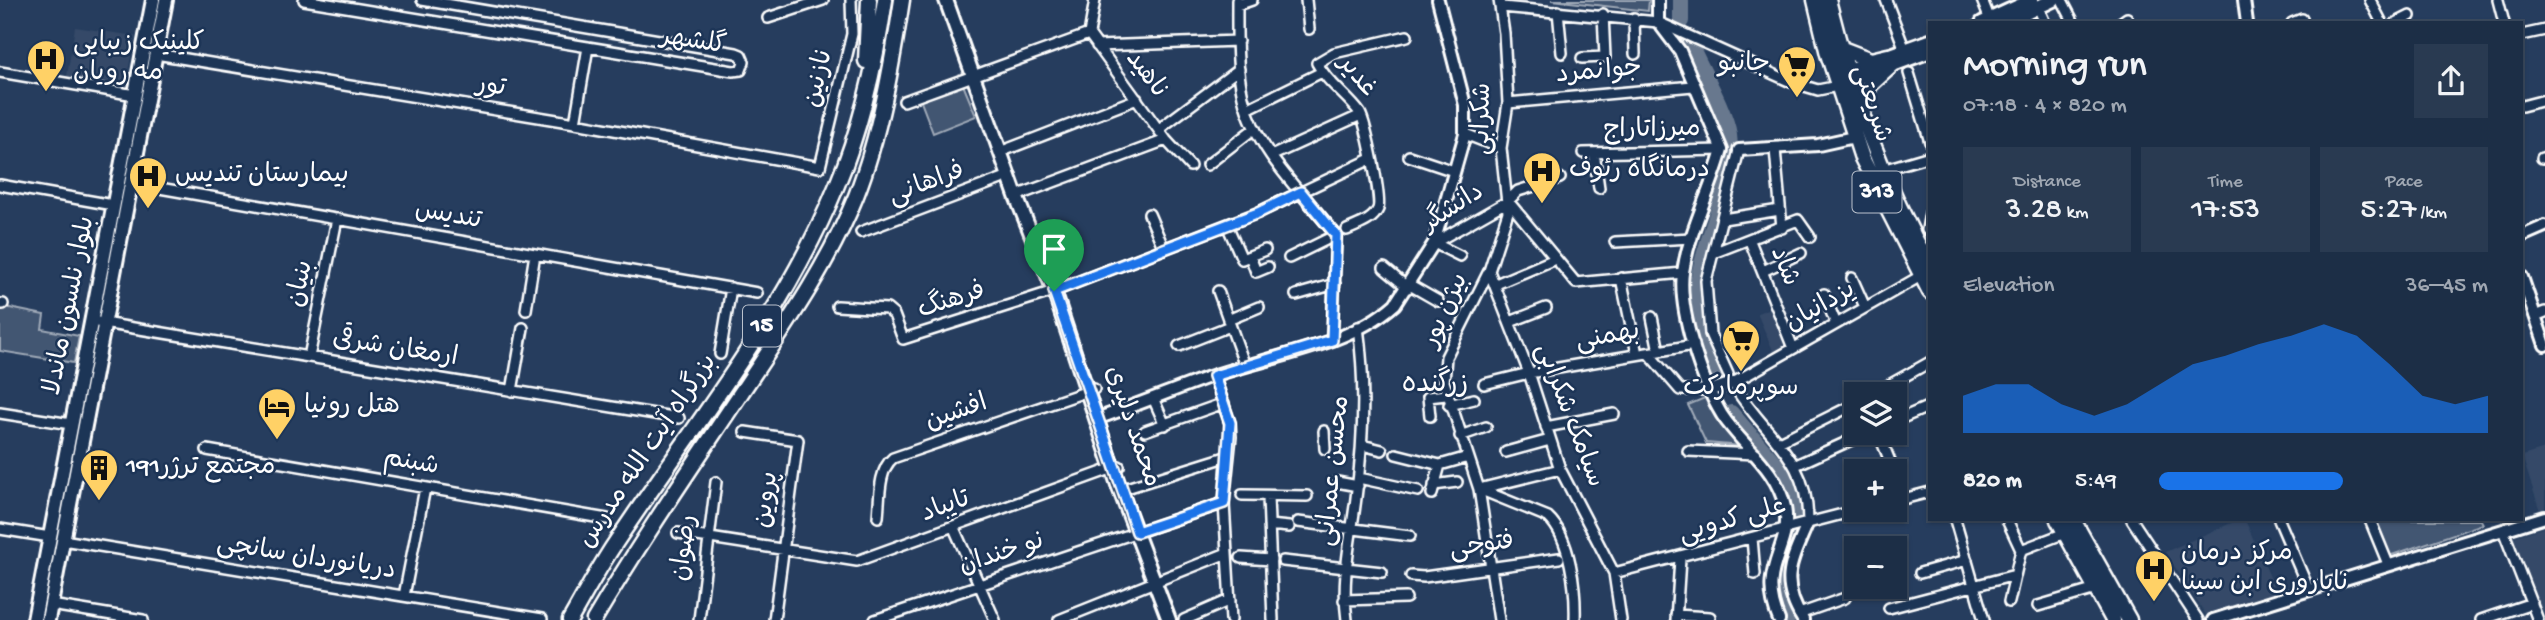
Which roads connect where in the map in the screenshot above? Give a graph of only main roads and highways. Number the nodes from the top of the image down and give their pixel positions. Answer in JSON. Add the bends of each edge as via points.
{"nodes":[{"id":1,"x":153,"y":0,"type":"edge"},
{"id":2,"x":166,"y":0,"type":"edge"},
{"id":3,"x":869,"y":0,"type":"edge"},
{"id":4,"x":885,"y":0,"type":"edge"},
{"id":5,"x":902,"y":0,"type":"edge"},
{"id":6,"x":946,"y":0,"type":"edge"},
{"id":7,"x":1815,"y":0,"type":"edge"},
{"id":8,"x":1828,"y":0,"type":"edge"},
{"id":9,"x":2053,"y":0,"type":"edge"},
{"id":10,"x":2035,"y":4,"type":"edge"},
{"id":11,"x":1986,"y":21,"type":"edge"},
{"id":12,"x":2008,"y":21,"type":"edge"},
{"id":13,"x":1928,"y":42,"type":"edge"},
{"id":14,"x":1840,"y":48,"type":"junction"},
{"id":15,"x":1928,"y":51,"type":"edge"},
{"id":16,"x":1890,"y":60,"type":"junction"},
{"id":17,"x":1842,"y":79,"type":"junction"},
{"id":18,"x":865,"y":91,"type":"junction"},
{"id":19,"x":1864,"y":122,"type":"junction"},
{"id":20,"x":1927,"y":271,"type":"edge"},
{"id":21,"x":2065,"y":524,"type":"edge"},
{"id":22,"x":1159,"y":581,"type":"junction"},
{"id":23,"x":570,"y":618,"type":"edge"},
{"id":24,"x":34,"y":620,"type":"edge"},
{"id":25,"x":48,"y":620,"type":"edge"},
{"id":26,"x":594,"y":620,"type":"edge"},
{"id":27,"x":1169,"y":620,"type":"edge"},
{"id":28,"x":1175,"y":620,"type":"edge"},
{"id":29,"x":2113,"y":620,"type":"edge"},
{"id":30,"x":2129,"y":620,"type":"edge"}],
"edges":[{"from":1,"to":24,"type":"main road","name":"بلوار نلسون ماندلا"},
{"from":2,"to":25,"type":"main road","name":"بلوار نلسون ماندلا"},
{"from":3,"to":18,"type":"main road"},
{"from":4,"to":18,"type":"main road","name":"بزرگراه آیت الله مدرس","number":"15"},
{"from":5,"to":26,"type":"main road","name":"بزرگراه آیت الله مدرس","number":"15","via":[[867,164],[842,226],[791,318]]},
{"from":6,"to":22,"type":"main road","name":"محمد دلیری"},
{"from":7,"to":17,"type":"main road","name":"شریعتی","number":"313"},
{"from":8,"to":14,"type":"main road","name":"شریعتی","number":"313"},
{"from":9,"to":10,"type":"main road"},
{"from":10,"to":11,"type":"main road"},
{"from":10,"to":12,"type":"main road"},
{"from":13,"to":16,"type":"main road"},
{"from":14,"to":16,"type":"main road","via":[[1871,60]]},
{"from":14,"to":17,"type":"main road","name":"شریعتی","number":"313"},
{"from":15,"to":16,"type":"main road"},
{"from":16,"to":17,"type":"main road"},
{"from":16,"to":19,"type":"main road","via":[[1870,86],[1862,108]]},
{"from":17,"to":19,"type":"main road","name":"شریعتی","number":"313"},
{"from":17,"to":20,"type":"main road","name":"شریعتی","number":"313","via":[[1854,137],[1878,193]]},
{"from":18,"to":23,"type":"main road","name":"بزرگراه آیت الله مدرس","number":"15","via":[[840,178],[795,271]]},
{"from":19,"to":20,"type":"main road","name":"شریعتی","number":"313"},
{"from":21,"to":29,"type":"main road"},
{"from":21,"to":30,"type":"main road"},
{"from":22,"to":27,"type":"main road","name":"محمد دلیری"},
{"from":22,"to":28,"type":"main road","name":"محمد دلیری"}]}
